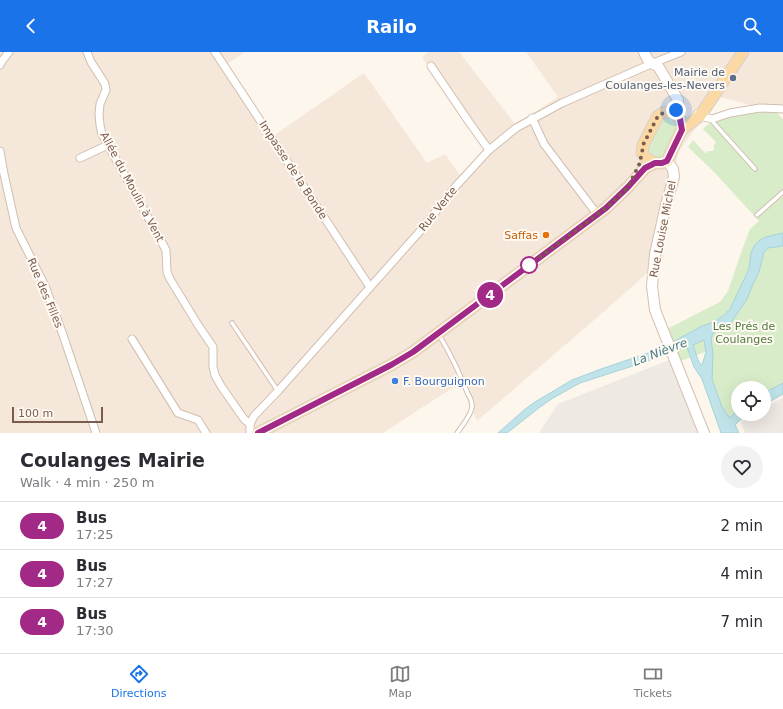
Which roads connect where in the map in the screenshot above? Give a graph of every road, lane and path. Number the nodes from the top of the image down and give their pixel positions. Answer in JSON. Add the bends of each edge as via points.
{"nodes":[{"id":1,"x":9,"y":52,"type":"edge"},
{"id":2,"x":87,"y":52,"type":"edge"},
{"id":3,"x":215,"y":52,"type":"edge"},
{"id":4,"x":644,"y":52,"type":"edge"},
{"id":5,"x":682,"y":52,"type":"edge"},
{"id":6,"x":742,"y":52,"type":"edge"},
{"id":7,"x":651,"y":64,"type":"junction"},
{"id":8,"x":0,"y":65,"type":"edge"},
{"id":9,"x":431,"y":66,"type":"dead end"},
{"id":10,"x":783,"y":109,"type":"edge"},
{"id":11,"x":700,"y":113,"type":"junction"},
{"id":12,"x":532,"y":118,"type":"junction"},
{"id":13,"x":712,"y":119,"type":"junction"},
{"id":14,"x":679,"y":120,"type":"junction"},
{"id":15,"x":108,"y":145,"type":"junction"},
{"id":16,"x":489,"y":150,"type":"junction"},
{"id":17,"x":0,"y":151,"type":"edge"},
{"id":18,"x":642,"y":153,"type":"junction"},
{"id":19,"x":80,"y":158,"type":"dead end"},
{"id":20,"x":667,"y":161,"type":"junction"},
{"id":21,"x":655,"y":163,"type":"junction"},
{"id":22,"x":755,"y":169,"type":"dead end"},
{"id":23,"x":628,"y":187,"type":"junction"},
{"id":24,"x":783,"y":192,"type":"edge"},
{"id":25,"x":597,"y":213,"type":"junction"},
{"id":26,"x":758,"y":215,"type":"dead end"},
{"id":27,"x":370,"y":287,"type":"junction"},
{"id":28,"x":232,"y":324,"type":"dead end"},
{"id":29,"x":438,"y":334,"type":"junction"},
{"id":30,"x":132,"y":339,"type":"dead end"},
{"id":31,"x":278,"y":392,"type":"junction"},
{"id":32,"x":250,"y":424,"type":"junction"},
{"id":33,"x":96,"y":433,"type":"edge"},
{"id":34,"x":206,"y":433,"type":"edge"},
{"id":35,"x":250,"y":433,"type":"edge"},
{"id":36,"x":258,"y":433,"type":"edge"},
{"id":37,"x":457,"y":433,"type":"edge"},
{"id":38,"x":704,"y":433,"type":"edge"}],
"edges":[{"from":1,"to":8,"type":"street"},
{"from":2,"to":15,"type":"street","name":"Allée du Moulin à Vent","via":[[105,84],[106,90],[98,114],[102,134]]},
{"from":3,"to":27,"type":"street","name":"Impasse de la Bonde"},
{"from":4,"to":7,"type":"street"},
{"from":5,"to":7,"type":"street","name":"Rue Verte"},
{"from":6,"to":11,"type":"main road"},
{"from":7,"to":12,"type":"street","name":"Rue Verte"},
{"from":7,"to":14,"type":"street","via":[[658,66],[678,100],[676,110]]},
{"from":9,"to":16,"type":"street"},
{"from":10,"to":13,"type":"street","via":[[760,108]]},
{"from":11,"to":13,"type":"street"},
{"from":11,"to":14,"type":"main road","via":[[698,119]]},
{"from":12,"to":16,"type":"street","name":"Rue Verte"},
{"from":12,"to":25,"type":"street","via":[[544,144]]},
{"from":13,"to":22,"type":"lane"},
{"from":14,"to":18,"type":"main road","via":[[665,112],[658,116],[643,145]]},
{"from":14,"to":20,"type":"main road"},
{"from":15,"to":19,"type":"street"},
{"from":15,"to":32,"type":"street","name":"Allée du Moulin à Vent","via":[[166,250],[167,272],[170,279],[213,347],[215,375]]},
{"from":16,"to":27,"type":"street","name":"Rue Verte"},
{"from":17,"to":33,"type":"street","name":"Rue des Filles","via":[[16,228],[45,286]]},
{"from":18,"to":21,"type":"main road"},
{"from":18,"to":23,"type":"main road"},
{"from":20,"to":21,"type":"main road"},
{"from":20,"to":38,"type":"street","name":"Rue Louise Michel","via":[[673,169],[674,177],[655,254],[652,286],[655,310]]},
{"from":21,"to":23,"type":"main road","via":[[645,168]]},
{"from":23,"to":25,"type":"main road"},
{"from":24,"to":26,"type":"lane"},
{"from":25,"to":29,"type":"main road"},
{"from":27,"to":31,"type":"street","name":"Rue Verte"},
{"from":28,"to":31,"type":"lane"},
{"from":29,"to":36,"type":"main road","via":[[391,365]]},
{"from":29,"to":37,"type":"lane","via":[[464,381],[472,406]]},
{"from":30,"to":34,"type":"street","via":[[178,413],[198,420]]},
{"from":31,"to":32,"type":"street","name":"Rue Verte","via":[[254,416]]},
{"from":32,"to":35,"type":"street"}]}
